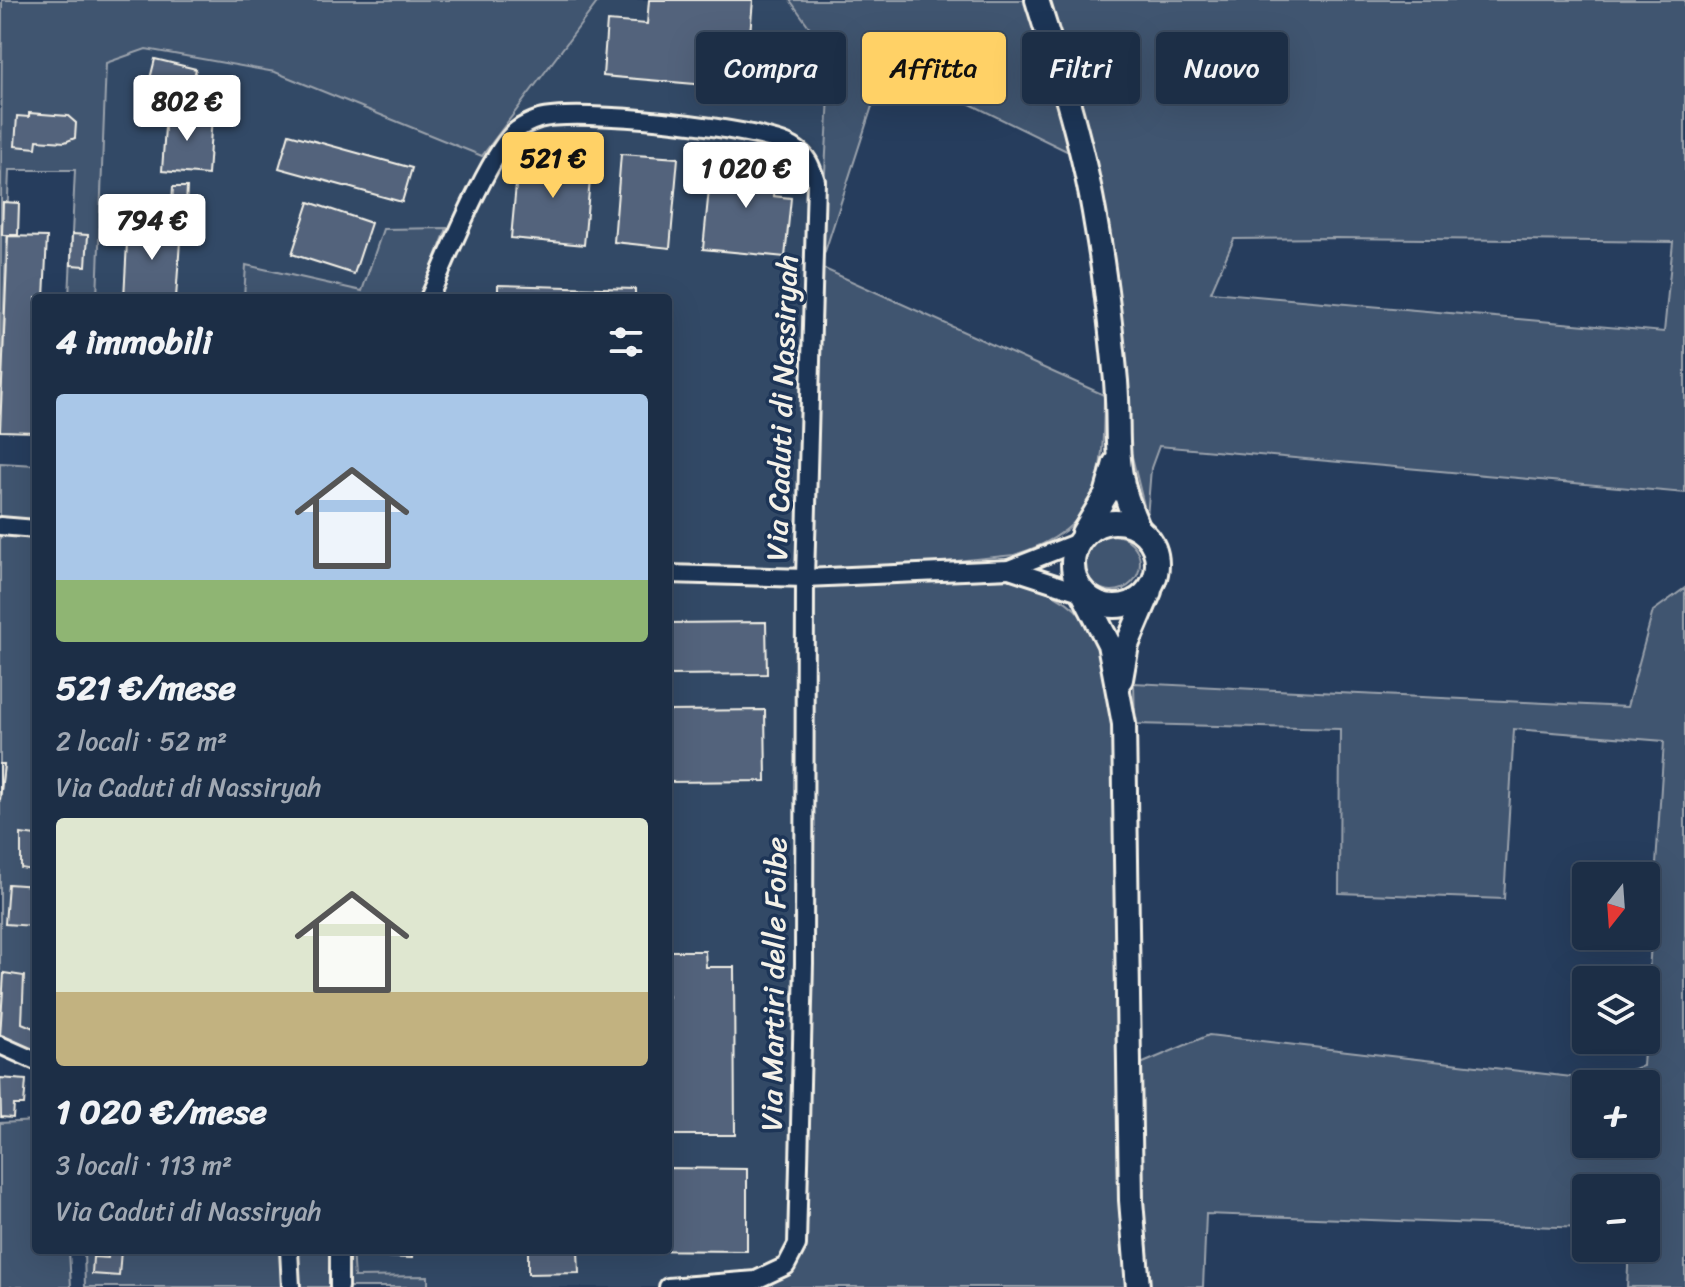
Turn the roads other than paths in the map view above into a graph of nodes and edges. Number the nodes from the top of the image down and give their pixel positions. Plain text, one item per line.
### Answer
1 (1037, 0) edge
2 (431, 294) edge
3 (1116, 458) junction
4 (0, 526) edge
5 (32, 529) edge
6 (1139, 529) junction
7 (1078, 542) junction
8 (1009, 569) junction
9 (672, 574) edge
10 (805, 578) junction
11 (1153, 584) junction
12 (1083, 593) junction
13 (1120, 688) junction
14 (0, 1045) edge
15 (32, 1059) edge
16 (289, 1254) edge
17 (339, 1254) edge
18 (291, 1287) edge
19 (339, 1287) edge
20 (668, 1287) edge
21 (1138, 1287) edge

1 - 3 main road
2 - 10 street, Via Caduti di Nassiryah
3 - 6 main road
3 - 7 main road
4 - 5 street
6 - 7 main road
6 - 11 main road
7 - 8 street
7 - 12 main road
8 - 10 street
8 - 12 street
9 - 10 street
10 - 20 street, Via Martiri delle Foibe
11 - 12 main road
11 - 13 main road
12 - 13 main road
13 - 21 main road
14 - 15 street
16 - 18 street
17 - 19 street

